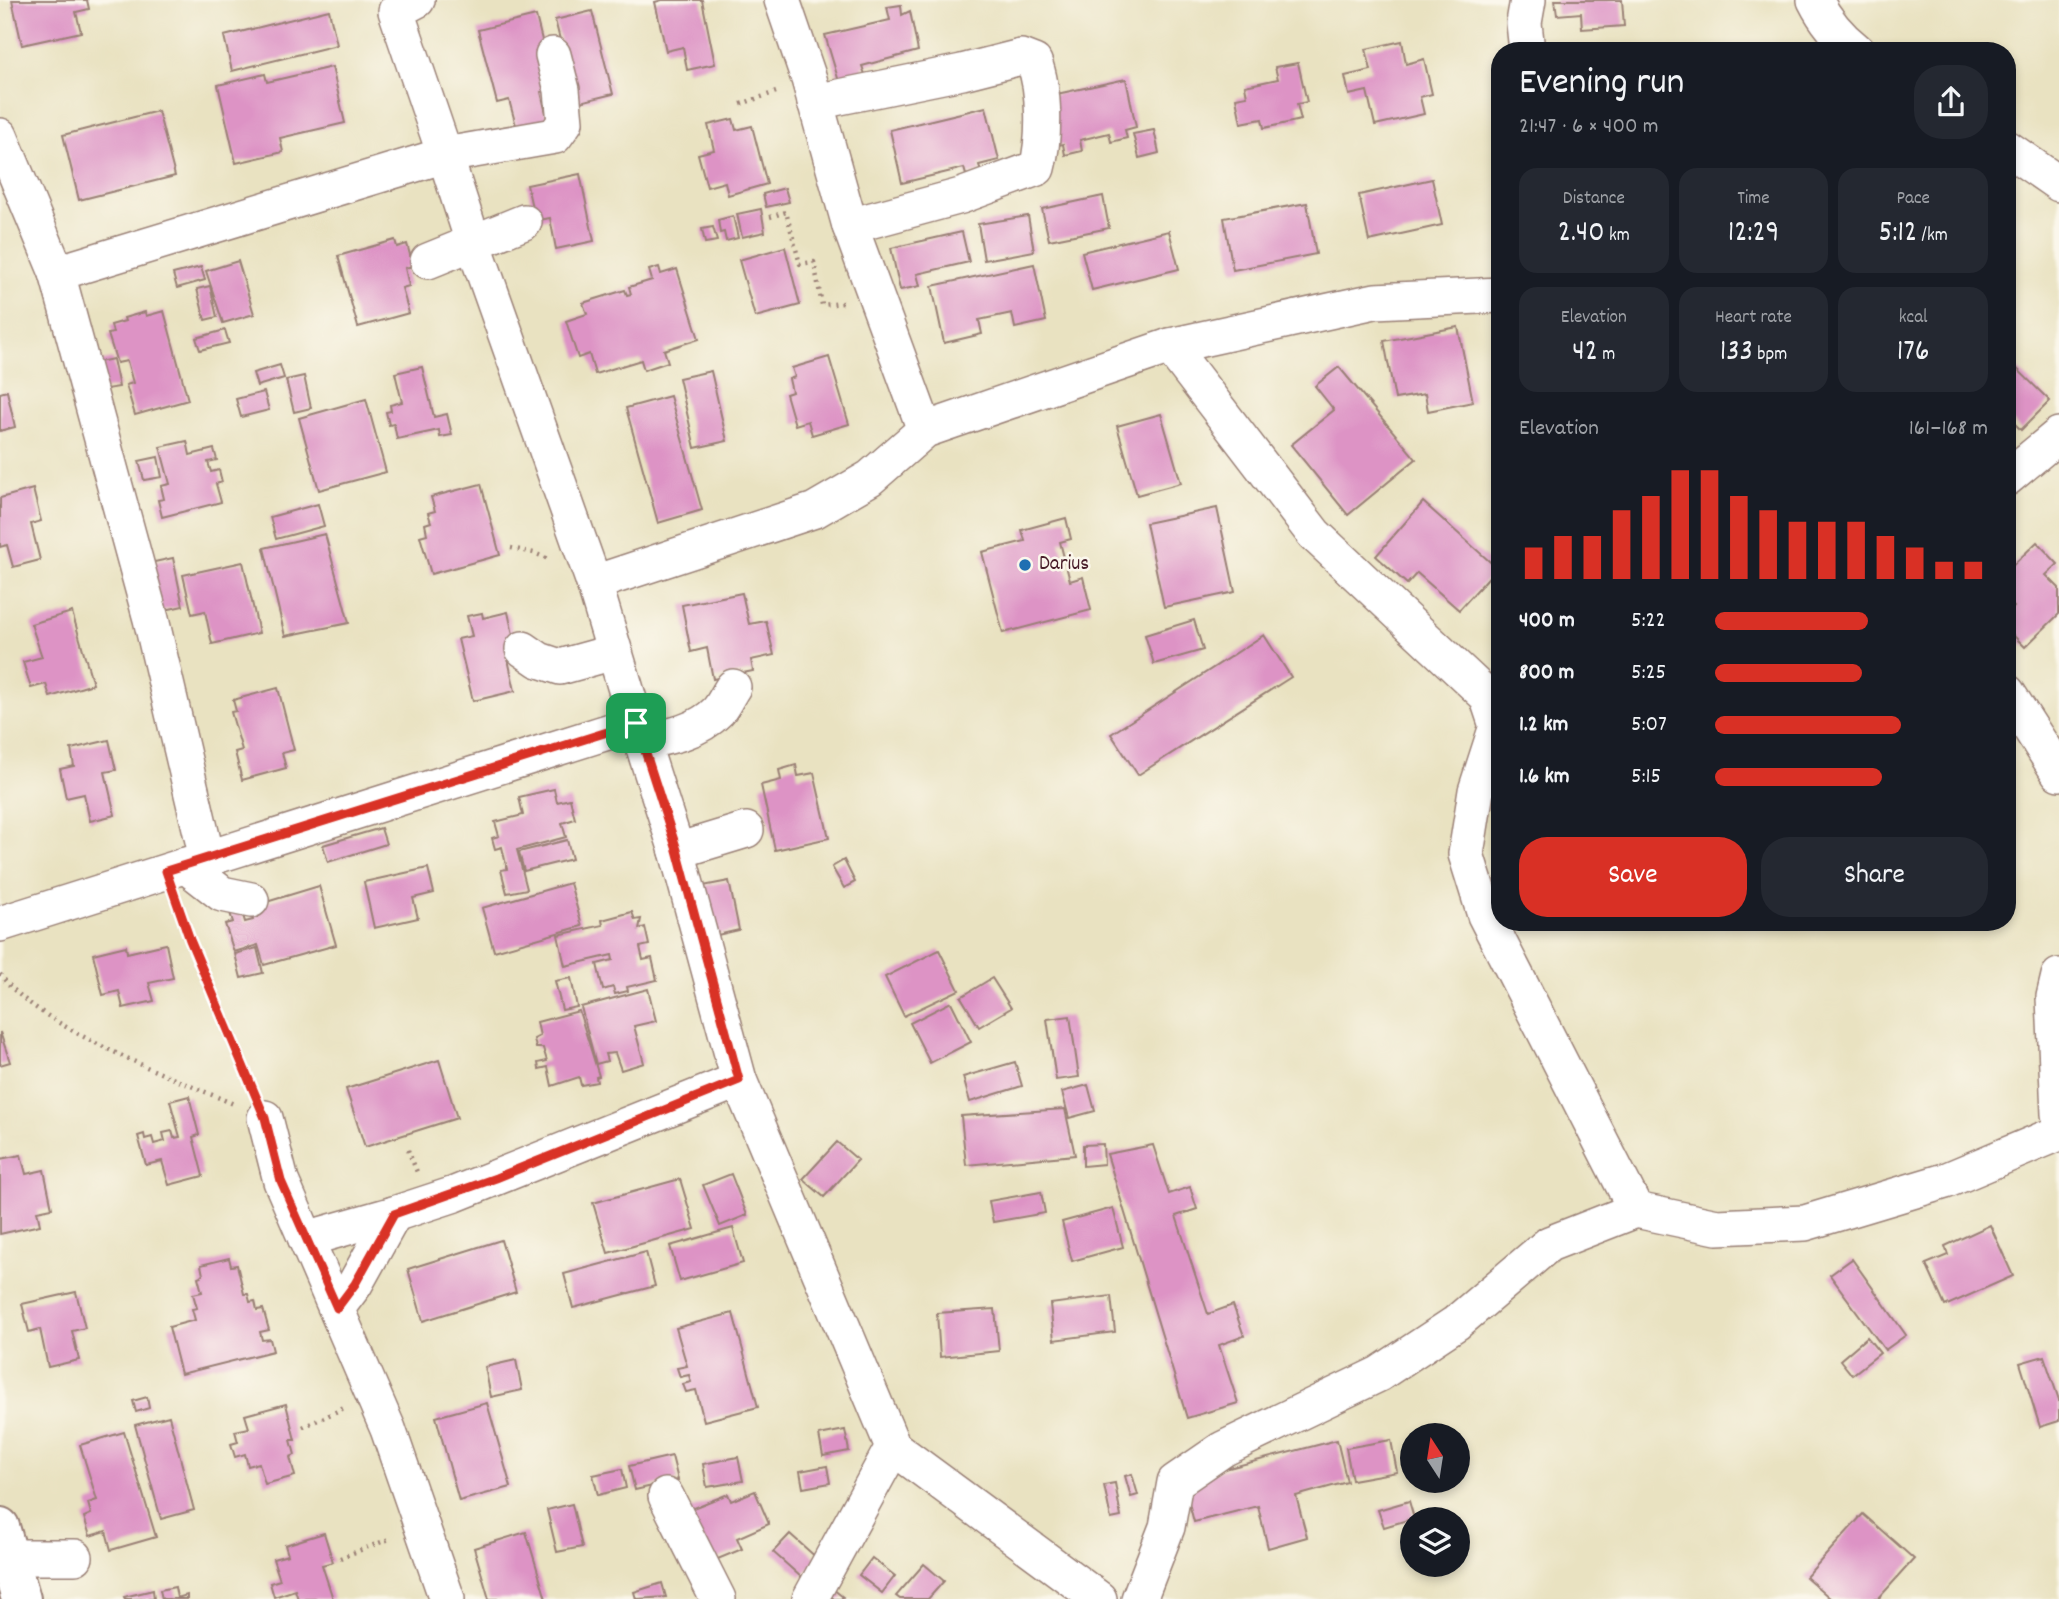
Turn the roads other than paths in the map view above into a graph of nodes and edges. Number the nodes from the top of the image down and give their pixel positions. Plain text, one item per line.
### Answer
1 (782, 0) edge
2 (1528, 0) edge
3 (1815, 0) edge
4 (402, 4) edge
5 (1526, 42) edge
6 (1845, 42) edge
7 (553, 55) dead end
8 (812, 90) junction
9 (3, 151) edge
10 (2016, 154) edge
11 (445, 155) junction
12 (2059, 184) edge
13 (524, 222) dead end
14 (850, 226) junction
15 (473, 242) junction
16 (428, 261) dead end
17 (57, 273) junction
18 (1491, 295) edge
19 (1170, 346) junction
20 (925, 430) junction
21 (2059, 435) edge
22 (2016, 471) edge
23 (594, 583) junction
24 (523, 649) dead end
25 (614, 652) junction
26 (733, 687) dead end
27 (2016, 706) edge
28 (1491, 708) edge
29 (638, 732) junction
30 (1491, 745) edge
31 (2059, 773) edge
32 (746, 830) dead end
33 (677, 850) junction
34 (186, 865) junction
35 (251, 900) dead end
36 (0, 924) edge
37 (1491, 927) edge
38 (1493, 931) edge
39 (2059, 976) edge
40 (739, 1080) junction
41 (2059, 1114) edge
42 (265, 1118) road end
43 (2059, 1133) edge
44 (1636, 1210) junction
45 (394, 1214) junction
46 (306, 1239) junction
47 (337, 1308) junction
48 (893, 1447) junction
49 (667, 1496) dead end
50 (4, 1542) edge
51 (75, 1557) dead end
52 (20, 1599) edge
53 (447, 1599) edge
54 (718, 1599) edge
55 (810, 1599) edge
56 (1099, 1599) edge
57 (1139, 1599) edge

1 - 8 street
2 - 5 street
3 - 6 street
4 - 11 street
7 - 11 street
8 - 14 street
8 - 14 street
9 - 17 street
10 - 12 street
11 - 15 street
11 - 17 street
13 - 15 street
14 - 20 street
15 - 16 street
15 - 23 street
17 - 34 street
18 - 19 street
19 - 20 street
19 - 28 street
20 - 23 street
21 - 22 street
23 - 25 street
24 - 25 street
25 - 29 street
26 - 29 street
27 - 31 street
29 - 33 street
29 - 34 street
30 - 37 street
32 - 33 street
33 - 40 street
34 - 35 street
34 - 36 street
38 - 44 street
39 - 41 street
40 - 45 street
40 - 48 street
42 - 46 street
43 - 44 street
44 - 57 street
45 - 46 street
45 - 47 street
46 - 47 street
47 - 53 street
48 - 55 street
48 - 56 street
49 - 54 street
50 - 51 street
50 - 52 street

